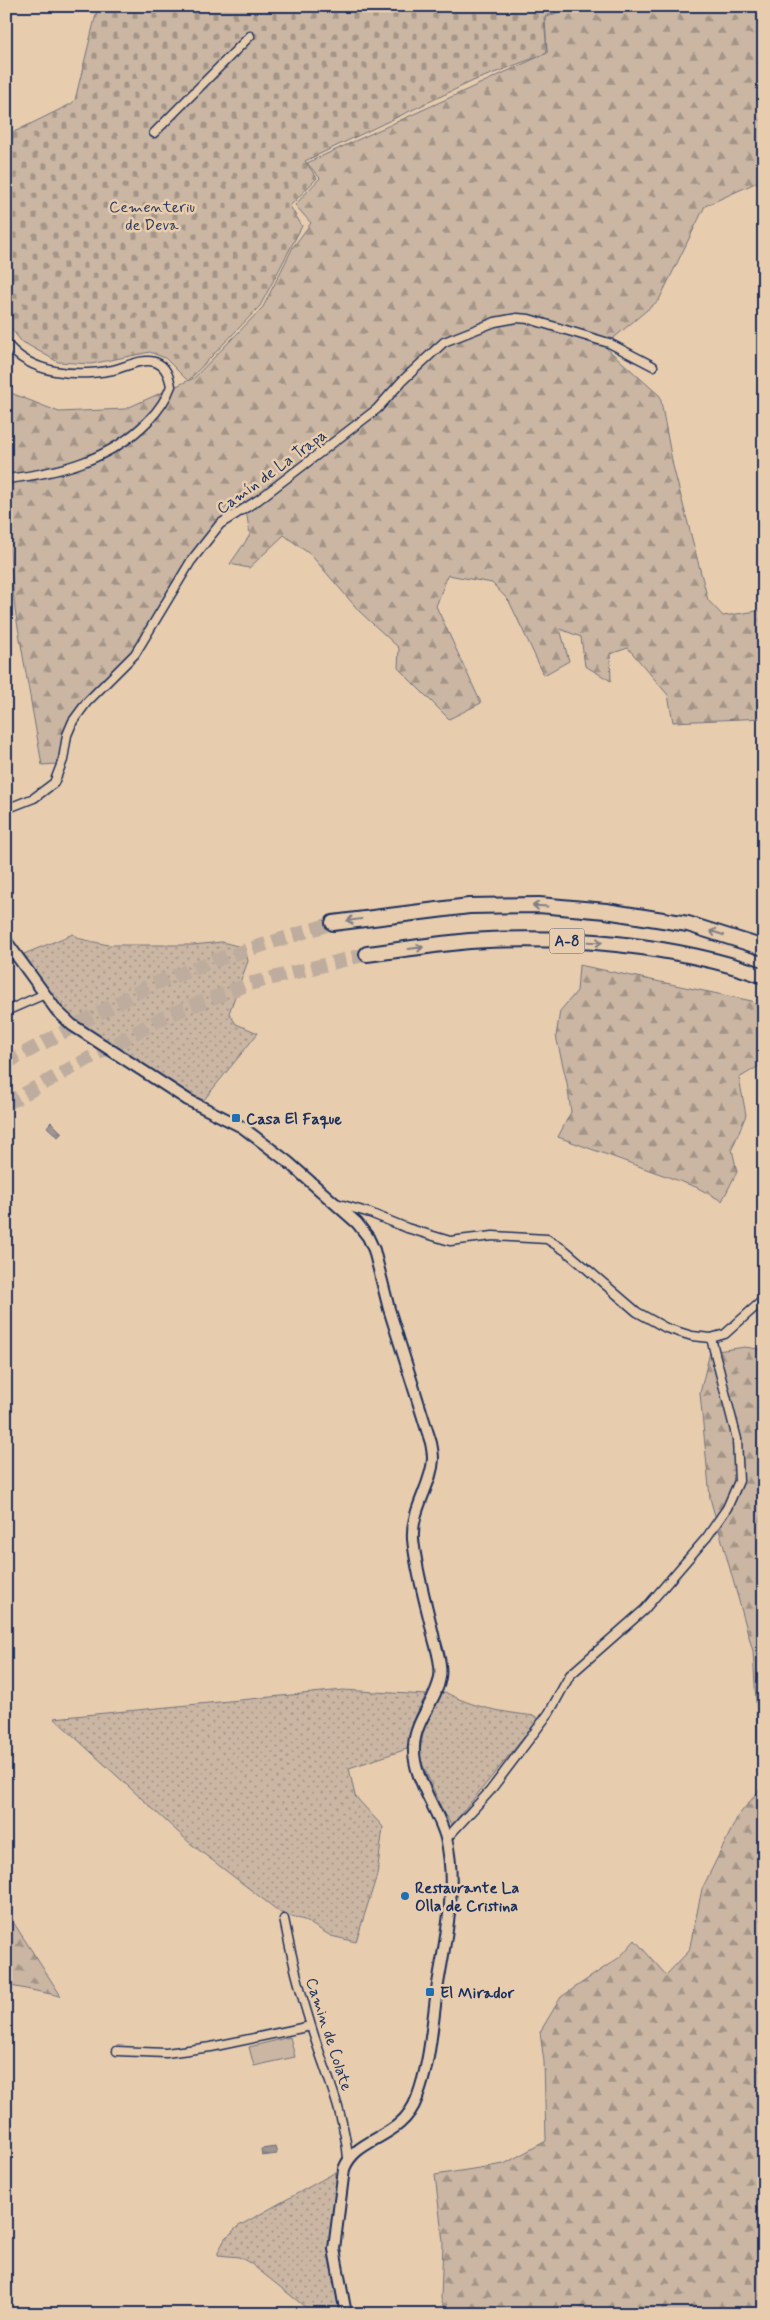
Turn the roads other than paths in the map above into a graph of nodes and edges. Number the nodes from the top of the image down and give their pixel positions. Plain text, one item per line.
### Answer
1 (250, 36) dead end
2 (154, 133) dead end
3 (6, 343) edge
4 (653, 366) dead end
5 (6, 479) edge
6 (6, 809) edge
7 (333, 923) tunnel mouth
8 (6, 941) edge
9 (764, 948) edge
10 (367, 954) tunnel mouth
11 (764, 976) edge
12 (45, 994) junction
13 (6, 1011) edge
14 (335, 1203) junction
15 (764, 1299) edge
16 (711, 1338) junction
17 (446, 1839) junction
18 (284, 1919) dead end
19 (311, 2026) junction
20 (117, 2051) dead end
21 (348, 2158) junction
22 (346, 2314) edge

1 - 2 street
3 - 5 street
4 - 6 street, Camín de La Trapa
9 -> 7 highway, A-8
8 - 12 street
10 -> 11 highway, A-8
12 - 13 street
12 - 14 street
14 - 16 street
14 - 17 street
15 - 16 street
16 - 17 street
17 - 21 street
18 - 19 street, Camin de Colate
19 - 20 street
19 - 21 street, Camin de Colate
21 - 22 street

